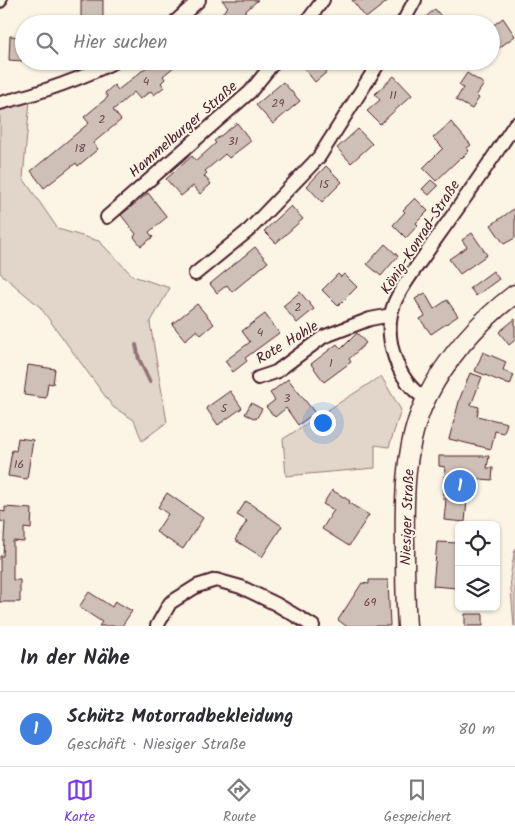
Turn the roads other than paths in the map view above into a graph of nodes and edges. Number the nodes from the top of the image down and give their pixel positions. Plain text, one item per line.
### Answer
1 (199, 0) edge
2 (323, 0) edge
3 (415, 0) edge
4 (183, 15) edge
5 (311, 15) edge
6 (407, 15) edge
7 (99, 70) edge
8 (268, 70) edge
9 (374, 70) edge
10 (0, 103) edge
11 (515, 124) edge
12 (108, 217) dead end
13 (194, 274) dead end
14 (515, 294) edge
15 (391, 315) junction
16 (258, 378) dead end
17 (426, 399) junction
18 (157, 626) edge
19 (313, 626) edge
20 (406, 626) edge

1 - 4 street
2 - 5 street
3 - 6 street
7 - 10 street
8 - 12 street, Hammelburger Straße
9 - 13 street
11 - 15 street, König-Konrad-Straße
14 - 17 main road, Niesiger Straße
15 - 16 street, Rote Hohle
15 - 17 street, König-Konrad-Straße
17 - 20 main road, Niesiger Straße
18 - 19 street

